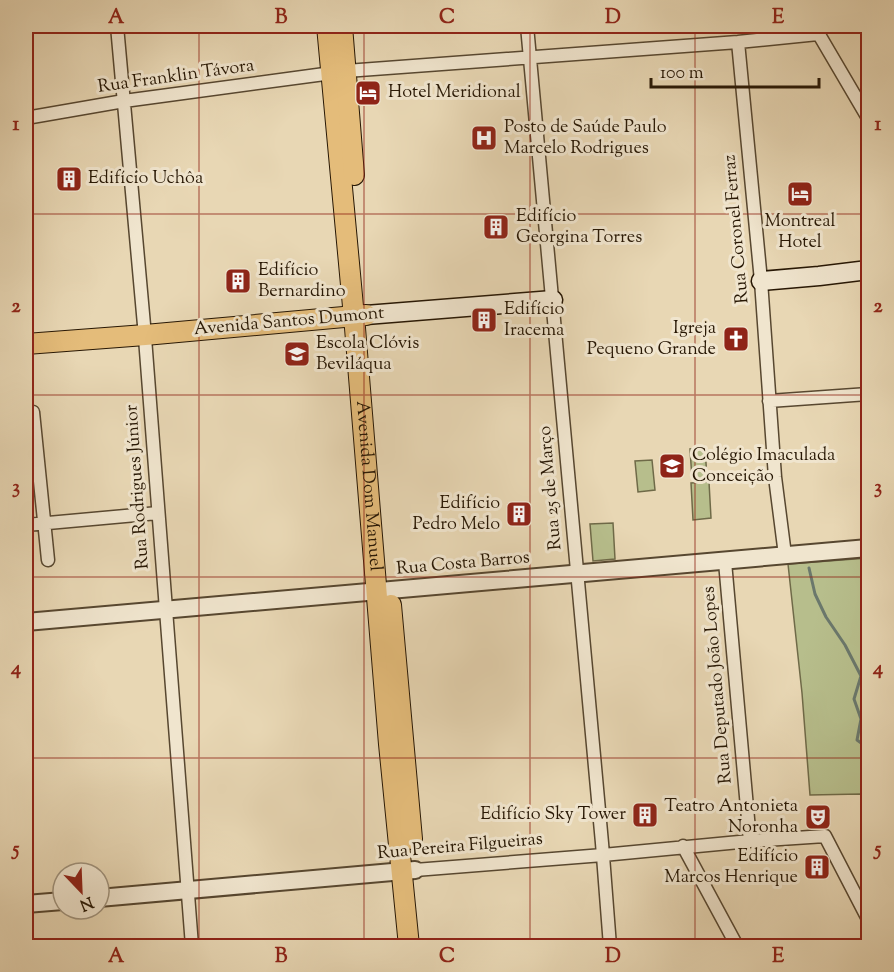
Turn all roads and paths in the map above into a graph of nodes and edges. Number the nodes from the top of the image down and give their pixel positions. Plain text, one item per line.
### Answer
1 (117, 26) edge
2 (327, 26) edge
3 (342, 26) edge
4 (527, 26) edge
5 (816, 30) edge
6 (738, 42) junction
7 (531, 58) junction
8 (339, 72) junction
9 (124, 101) junction
10 (866, 110) edge
11 (26, 118) edge
12 (868, 270) edge
13 (761, 281) junction
14 (553, 300) junction
15 (360, 315) junction
16 (145, 335) junction
17 (26, 344) edge
18 (868, 394) edge
19 (769, 401) junction
20 (33, 412) dead end
21 (158, 513) junction
22 (44, 523) junction
23 (26, 525) edge
24 (868, 548) edge
25 (785, 555) junction
26 (48, 560) dead end
27 (725, 562) junction
28 (577, 574) junction
29 (383, 591) junction
30 (165, 611) junction
31 (26, 622) edge
32 (750, 840) junction
33 (684, 846) junction
34 (603, 855) junction
35 (409, 871) junction
36 (188, 890) junction
37 (111, 897) edge
38 (51, 902) edge
39 (26, 904) edge
40 (868, 919) edge
41 (192, 946) edge
42 (409, 946) edge
43 (422, 946) edge
44 (610, 946) edge
45 (737, 946) edge

1 - 9 street, Rua Rodrigues Júnior
2 - 8 main road, Avenida Dom Manuel
3 - 8 main road, Avenida Dom Manuel
4 - 7 street, Rua 25 de Março
5 - 6 street, Rua Franklin Távora
5 - 10 street
6 - 7 street, Rua Franklin Távora
6 - 13 street, Rua Coronel Ferraz
7 - 8 street, Rua Franklin Távora
7 - 14 street, Rua 25 de Março
8 - 9 street, Rua Franklin Távora
8 - 15 main road, Avenida Dom Manuel
9 - 11 street, Rua Franklin Távora
9 - 16 street, Rua Rodrigues Júnior
12 - 13 main road
13 - 19 street, Rua Coronel Ferraz
14 - 15 main road, Avenida Santos Dumont
14 - 28 street, Rua 25 de Março
15 - 16 main road, Avenida Santos Dumont
15 - 29 main road, Avenida Dom Manuel
16 - 17 main road, Avenida Santos Dumont
16 - 21 street, Rua Rodrigues Júnior
18 - 19 street
19 - 25 street, Rua Coronel Ferraz
20 - 22 street
21 - 22 street
21 - 30 street, Rua Rodrigues Júnior
22 - 23 street
22 - 26 street
24 - 25 street, Rua Costa Barros
25 - 27 street, Rua Costa Barros
27 - 28 street, Rua Costa Barros
27 - 32 street, Rua Deputado João Lopes
28 - 29 street, Rua Costa Barros
28 - 34 street, Rua 25 de Março
29 - 30 street, Rua Costa Barros
29 - 35 main road, Avenida Dom Manuel
30 - 31 street, Rua Costa Barros
30 - 36 street, Rua Rodrigues Júnior
32 - 33 street, Rua Pereira Filgueiras
32 - 40 street, Rua Pereira Filgueiras
33 - 34 street, Rua Pereira Filgueiras
33 - 45 street
34 - 35 street, Rua Pereira Filgueiras
34 - 44 street, Rua 25 de Março
35 - 36 street, Rua Pereira Filgueiras
35 - 42 main road, Avenida Dom Manuel
35 - 43 main road, Avenida Dom Manuel
36 - 37 street, Rua Pereira Filgueiras
36 - 41 street, Rua Rodrigues Júnior
38 - 39 street

